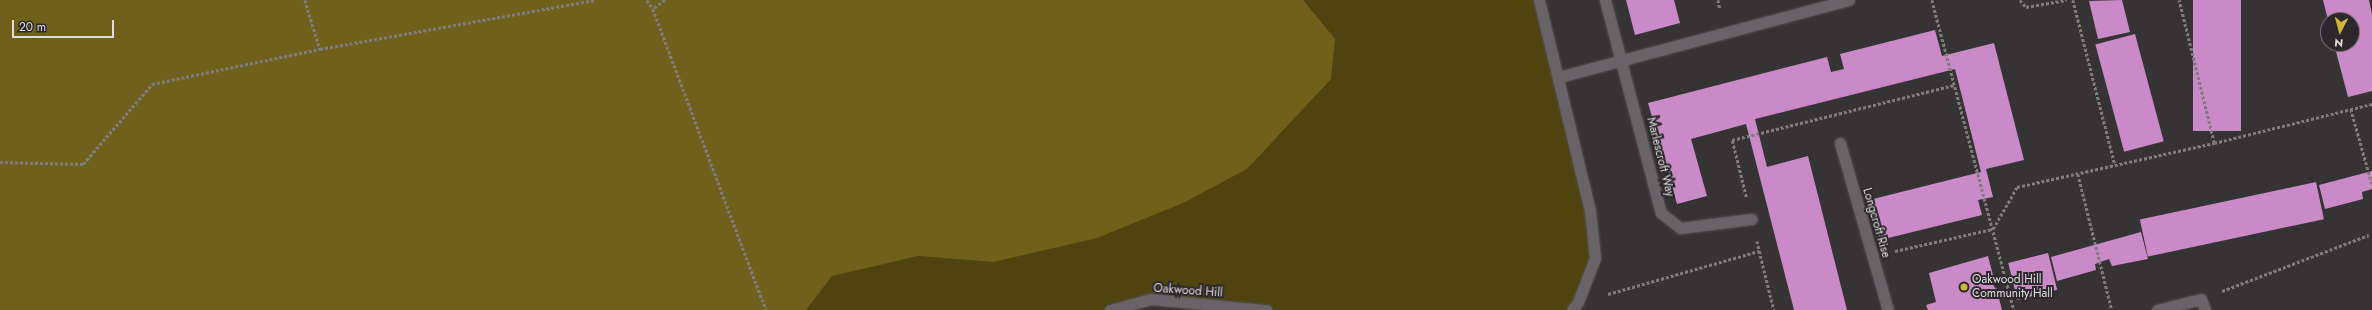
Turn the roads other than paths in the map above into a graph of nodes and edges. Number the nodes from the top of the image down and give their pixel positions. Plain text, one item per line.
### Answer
1 (1539, 0) edge
2 (1605, 0) edge
3 (1849, 0) edge
4 (1623, 60) junction
5 (1559, 77) junction
6 (1840, 143) dead end
7 (1752, 219) road end
8 (1575, 306) edge
9 (1110, 310) edge
10 (1266, 310) edge
11 (1888, 310) edge
12 (2157, 310) edge
13 (2205, 310) edge

1 - 5 street
2 - 4 street, Marlescroft Way
3 - 4 street
4 - 5 street
4 - 7 street, Marlescroft Way
5 - 8 street
6 - 11 street, Longcroft Rise
9 - 10 street, Oakwood Hill
12 - 13 street

